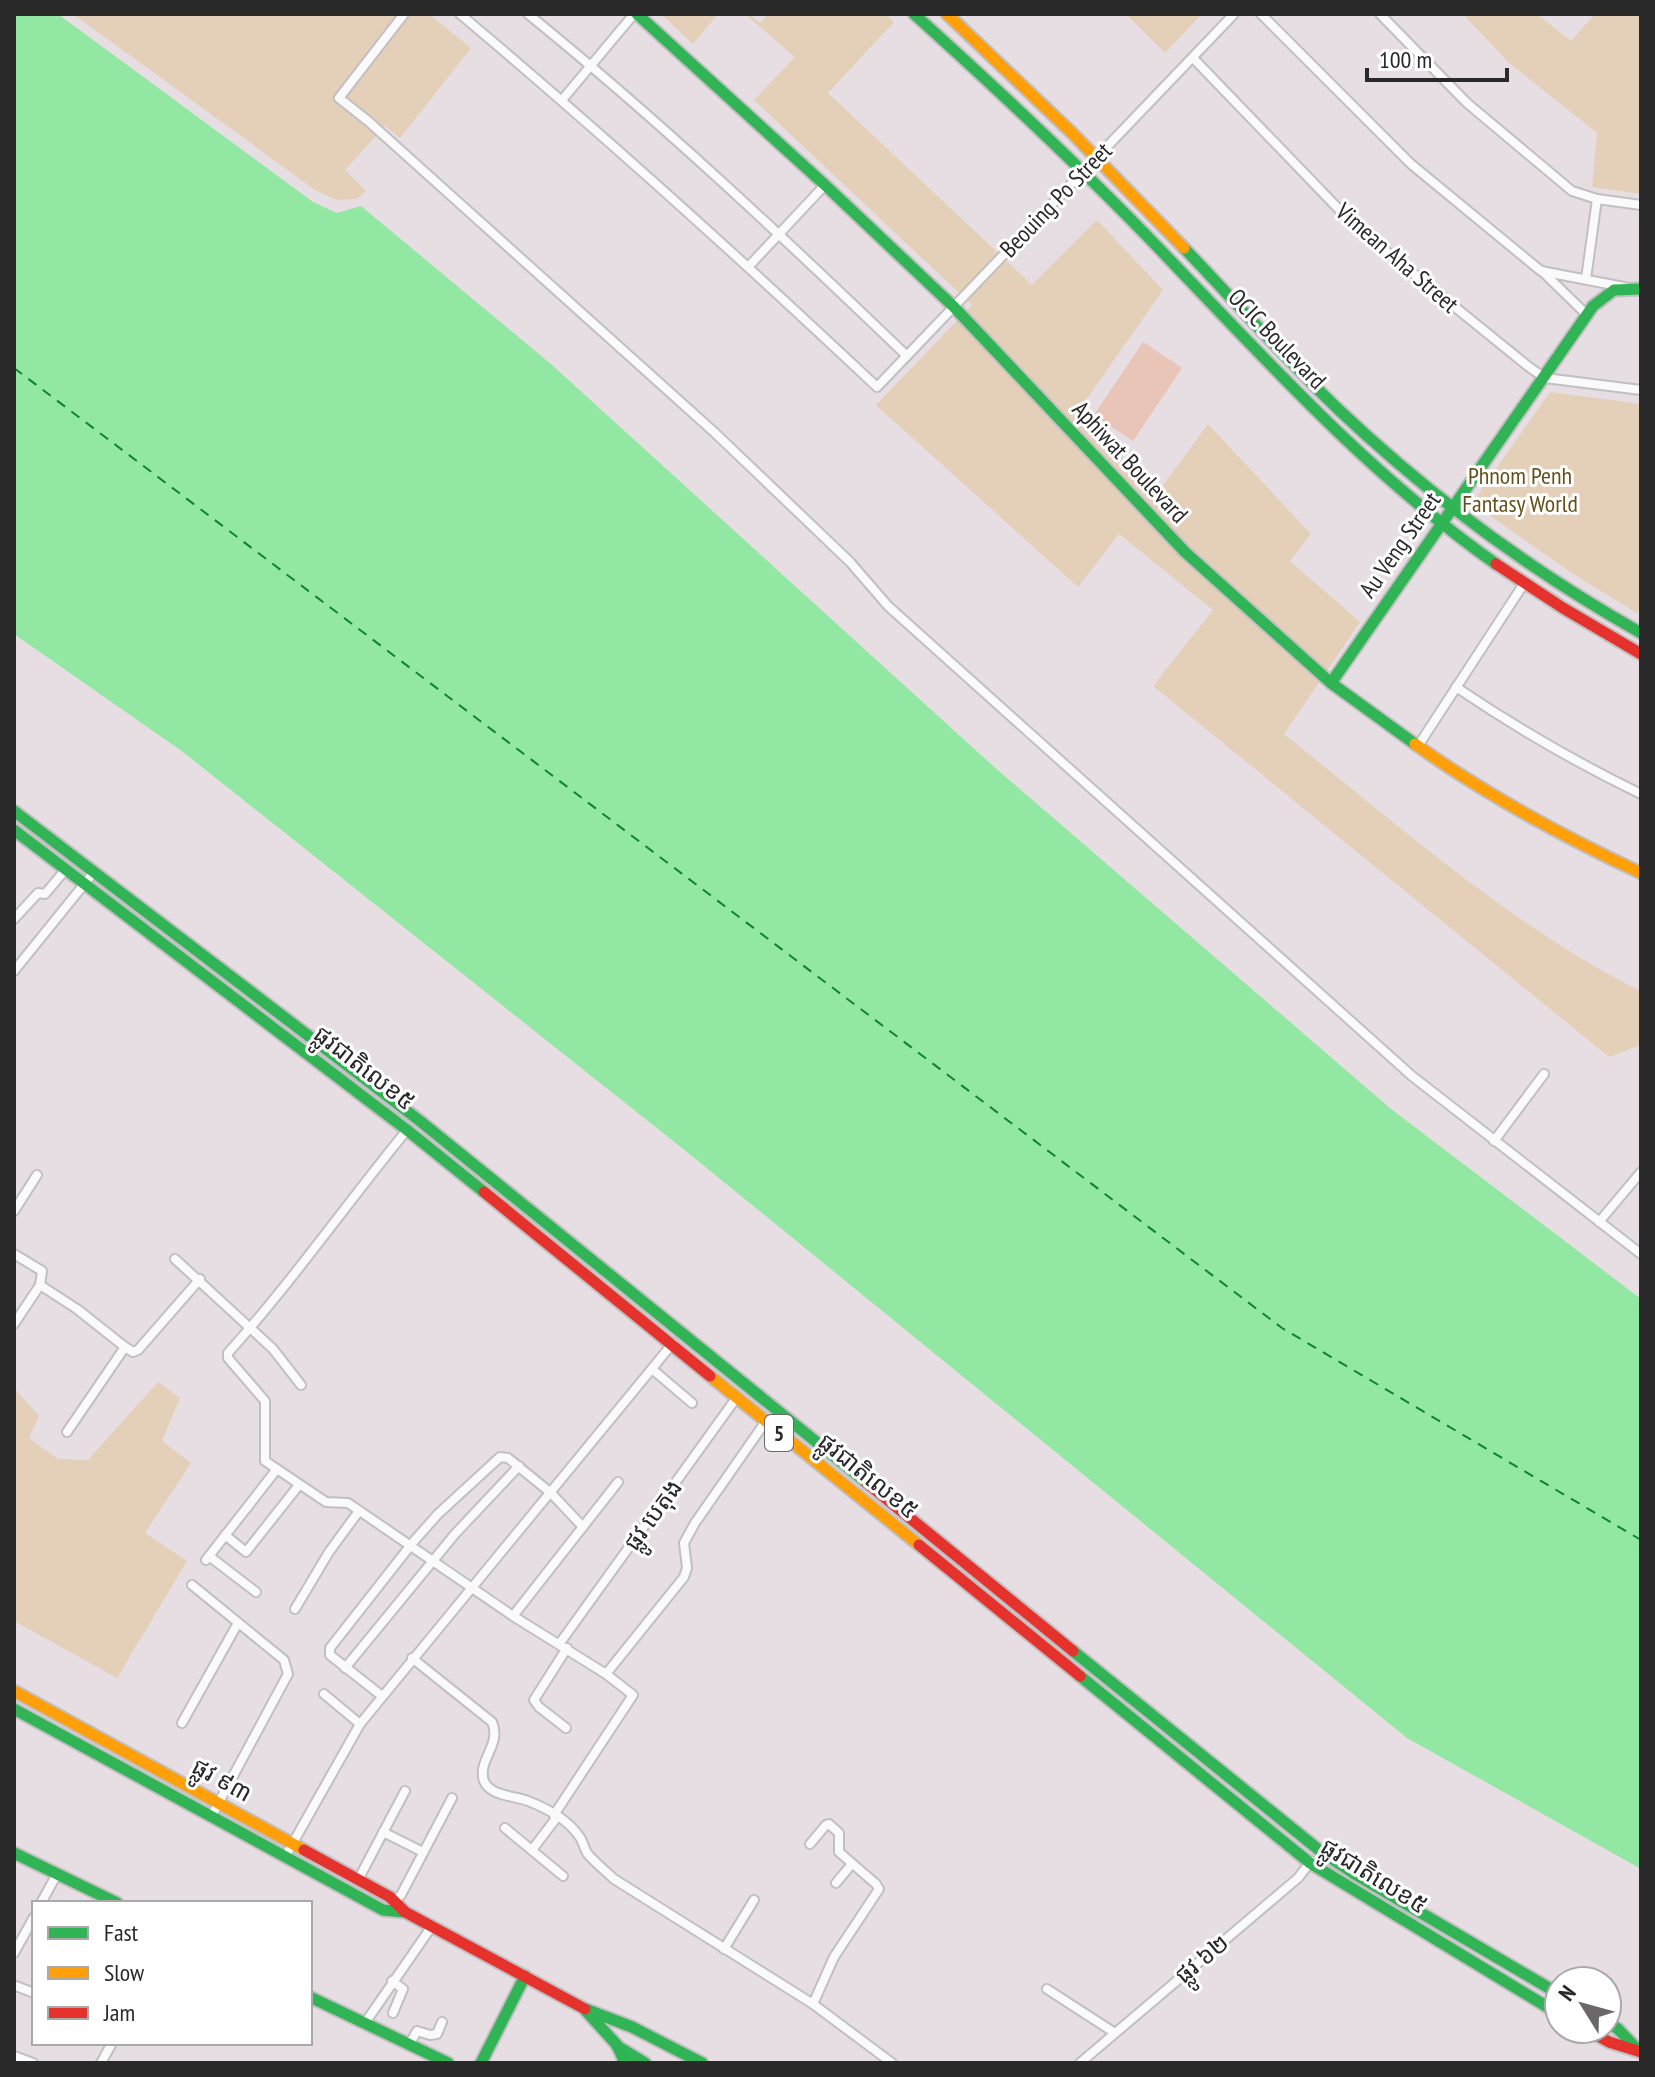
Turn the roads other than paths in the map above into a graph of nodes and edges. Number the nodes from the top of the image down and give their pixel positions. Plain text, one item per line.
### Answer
1 (404, 14) edge
2 (460, 14) edge
3 (528, 14) edge
4 (636, 14) edge
5 (914, 14) edge
6 (947, 14) edge
7 (1234, 14) edge
8 (1261, 14) edge
9 (1380, 14) edge
10 (1193, 58) junction
11 (591, 65) junction
12 (562, 100) junction
13 (1097, 157) junction
14 (1084, 172) junction
15 (825, 185) junction
16 (1597, 199) junction
17 (1641, 205) edge
18 (779, 234) junction
19 (749, 266) junction
20 (1541, 271) junction
21 (1586, 279) junction
22 (1625, 287) junction
23 (1641, 289) edge
24 (954, 307) junction
25 (1587, 315) junction
26 (907, 356) junction
27 (1545, 378) junction
28 (1641, 390) edge
29 (1452, 508) junction
30 (1441, 523) junction
31 (1525, 582) junction
32 (1641, 633) edge
33 (1641, 654) edge
34 (1331, 683) junction
35 (1456, 687) junction
36 (1418, 746) junction
37 (1641, 794) edge
38 (14, 811) edge
39 (14, 830) edge
40 (66, 869) junction
41 (94, 872) junction
42 (1641, 873) edge
43 (85, 884) junction
44 (14, 919) edge
45 (14, 971) edge
46 (1544, 1074) dead end
47 (407, 1130) junction
48 (1494, 1141) junction
49 (1641, 1172) edge
50 (37, 1175) dead end
51 (14, 1211) edge
52 (1599, 1222) junction
53 (14, 1254) edge
54 (1641, 1254) edge
55 (175, 1259) dead end
56 (200, 1279) junction
57 (40, 1285) junction
58 (14, 1324) edge
59 (251, 1328) junction
60 (681, 1333) junction
61 (671, 1345) junction
62 (125, 1347) junction
63 (652, 1369) junction
64 (301, 1385) dead end
65 (746, 1387) junction
66 (736, 1398) junction
67 (692, 1403) dead end
68 (775, 1411) junction
69 (765, 1422) junction
70 (67, 1432) dead end
71 (519, 1466) junction
72 (277, 1469) junction
73 (618, 1482) dead end
74 (299, 1485) junction
75 (551, 1493) junction
76 (359, 1511) junction
77 (583, 1527) junction
78 (225, 1535) junction
79 (409, 1546) junction
80 (432, 1561) junction
81 (192, 1585) dead end
82 (471, 1587) junction
83 (256, 1592) dead end
84 (295, 1609) dead end
85 (513, 1616) junction
86 (238, 1623) junction
87 (564, 1645) junction
88 (412, 1658) junction
89 (345, 1668) junction
90 (606, 1674) junction
91 (14, 1691) edge
92 (324, 1694) dead end
93 (382, 1696) junction
94 (14, 1709) edge
95 (182, 1723) dead end
96 (360, 1724) junction
97 (566, 1728) dead end
98 (405, 1791) dead end
99 (452, 1798) dead end
100 (218, 1803) junction
101 (556, 1816) junction
102 (211, 1817) junction
103 (505, 1828) dead end
104 (383, 1832) junction
105 (292, 1844) junction
106 (810, 1844) dead end
107 (532, 1850) junction
108 (1319, 1850) junction
109 (423, 1852) junction
110 (14, 1853) edge
111 (285, 1857) junction
112 (1310, 1863) junction
113 (851, 1865) junction
114 (57, 1874) junction
115 (563, 1876) dead end
116 (358, 1880) junction
117 (836, 1883) dead end
118 (754, 1900) dead end
119 (42, 1901) edge
120 (113, 1901) edge
121 (394, 1901) junction
122 (405, 1912) junction
123 (32, 1921) edge
124 (432, 1926) junction
125 (724, 1949) junction
126 (14, 1953) edge
127 (525, 1976) junction
128 (392, 1981) junction
129 (1543, 1985) edge
130 (16, 1986) dead end
131 (1047, 1989) dead end
132 (32, 1992) edge
133 (312, 1998) edge
134 (813, 2004) junction
135 (1543, 2004) edge
136 (583, 2008) junction
137 (393, 2013) dead end
138 (442, 2022) dead end
139 (365, 2023) junction
140 (632, 2027) junction
141 (1115, 2033) junction
142 (1623, 2034) edge
143 (111, 2045) edge
144 (409, 2045) junction
145 (617, 2045) junction
146 (1618, 2045) edge
147 (1640, 2052) edge
148 (14, 2056) edge
149 (28, 2062) edge
150 (101, 2063) edge
151 (448, 2063) edge
152 (481, 2063) edge
153 (625, 2063) edge
154 (645, 2063) edge
155 (702, 2063) edge
156 (892, 2063) edge
157 (1080, 2063) edge

1 - 48 street
2 - 12 street
3 - 11 street
4 - 11 street
4 - 15 main road, Aphiwat Boulevard
5 - 14 main road, OCIC Boulevard
6 - 13 main road, OCIC Boulevard
7 - 10 street, Beouing Po Street
8 - 20 street
9 - 16 street
10 - 13 street, Beouing Po Street
10 - 27 street, Vimean Aha Street
11 - 12 street
11 - 18 street
12 - 19 street
13 - 14 street, Beouing Po Street
13 - 29 main road, OCIC Boulevard
14 - 24 street, Beouing Po Street
14 - 30 main road, OCIC Boulevard
15 - 18 street
15 - 24 main road, Aphiwat Boulevard
16 - 17 street
16 - 21 street
18 - 19 street
18 - 26 street
19 - 26 street, Beouing Po Street
20 - 21 street
20 - 25 street
21 - 22 street
22 - 23 main road
22 - 25 main road, Au Veng Street
24 - 26 street, Beouing Po Street
24 - 34 main road, Aphiwat Boulevard
25 - 27 main road, Au Veng Street
27 - 28 street
27 - 29 main road, Au Veng Street
29 - 30 main road, Au Veng Street
29 - 32 main road, OCIC Boulevard
30 - 31 main road, OCIC Boulevard
30 - 34 main road, Au Veng Street
31 - 33 main road, OCIC Boulevard
31 - 35 street
34 - 36 main road, Aphiwat Boulevard
35 - 36 street
35 - 37 street
36 - 42 main road, Aphiwat Boulevard
38 - 41 main road, ផ្លូវជាតិលេខ៥ / 5
39 - 40 main road, ផ្លូវជាតិលេខ៥ / 5
40 - 43 main road, ផ្លូវជាតិលេខ៥ / 5
40 - 44 street
41 - 43 street
41 - 60 main road, ផ្លូវជាតិលេខ៥ / 5
43 - 45 street
43 - 47 main road, ផ្លូវជាតិលេខ៥ / 5
46 - 48 street
47 - 59 street
47 - 61 main road, ផ្លូវជាតិលេខ៥ / 5
48 - 52 street
49 - 52 street
50 - 51 street
52 - 54 street
53 - 57 street
55 - 56 street
56 - 59 street
56 - 62 street
57 - 58 street
57 - 62 street
59 - 64 street
59 - 72 street
60 - 61 street
60 - 65 main road, ផ្លូវជាតិលេខ៥ / 5
61 - 63 street
61 - 66 main road, ផ្លូវជាតិលេខ៥ / 5
62 - 70 street
63 - 67 street
63 - 75 street
65 - 66 street, ផ្លូវ បេតុង
65 - 68 main road, ផ្លូវជាតិលេខ៥ / 5
66 - 69 main road, ផ្លូវជាតិលេខ៥ / 5
66 - 87 street, ផ្លូវ បេតុង
68 - 69 street
68 - 108 main road, ផ្លូវជាតិលេខ៥ / 5
69 - 90 street
69 - 112 main road, ផ្លូវជាតិលេខ៥ / 5
71 - 75 street
71 - 79 street
71 - 80 street
72 - 74 street
72 - 78 street
73 - 77 street
74 - 76 street
74 - 78 street
75 - 77 street
75 - 82 street
76 - 79 street
76 - 84 street
77 - 85 street
78 - 83 street
79 - 80 street
79 - 89 street
80 - 82 street
80 - 89 street
81 - 86 street
82 - 85 street
82 - 88 street
85 - 87 street
86 - 95 street
86 - 100 street
87 - 90 street
87 - 97 street, ផ្លូវ បេតុង
88 - 93 street
88 - 101 street
89 - 93 street
90 - 101 street
91 - 100 main road, ផ្លូវ ៩៣
92 - 96 street
93 - 96 street
94 - 102 main road, ផ្លូវ ៩៣
96 - 105 street
98 - 104 street
99 - 109 street
100 - 102 street
100 - 105 main road, ផ្លូវ ៩៣
101 - 107 street
101 - 125 street
102 - 111 main road, ផ្លូវ ៩៣
103 - 107 street
104 - 109 street
104 - 116 street
105 - 111 street
105 - 116 main road, ផ្លូវ ៩៣
106 - 113 street
107 - 115 street
108 - 112 street, ផ្លូវ ៦២
108 - 129 main road, ផ្លូវជាតិលេខ៥ / 5
109 - 121 street
110 - 114 main road
111 - 122 main road, ផ្លូវ ៩៣
112 - 135 main road, ផ្លូវជាតិលេខ៥ / 5
112 - 141 street, ផ្លូវ ៦២
113 - 117 street
113 - 134 street
114 - 119 street
114 - 120 main road
116 - 121 main road, ផ្លូវ ៩៣
118 - 125 street
121 - 122 main road, ផ្លូវ ៩៣
122 - 124 main road, ផ្លូវ ៩៣
123 - 126 street
124 - 127 main road, ផ្លូវ ៩៣
124 - 128 street
125 - 134 street
127 - 136 main road, ផ្លូវ ៩៣
127 - 152 main road
128 - 137 street
128 - 139 street
130 - 132 street
131 - 141 street
133 - 139 main road
134 - 156 street
136 - 140 main road, ផ្លូវ ៩៣
136 - 145 main road
138 - 144 street
139 - 144 main road
140 - 145 main road
140 - 155 main road, ផ្លូវ ៩៣
141 - 157 street, ផ្លូវ ៦២
142 - 147 main road
143 - 150 street
144 - 151 main road
145 - 153 main road
145 - 154 main road
146 - 147 main road
148 - 149 street

